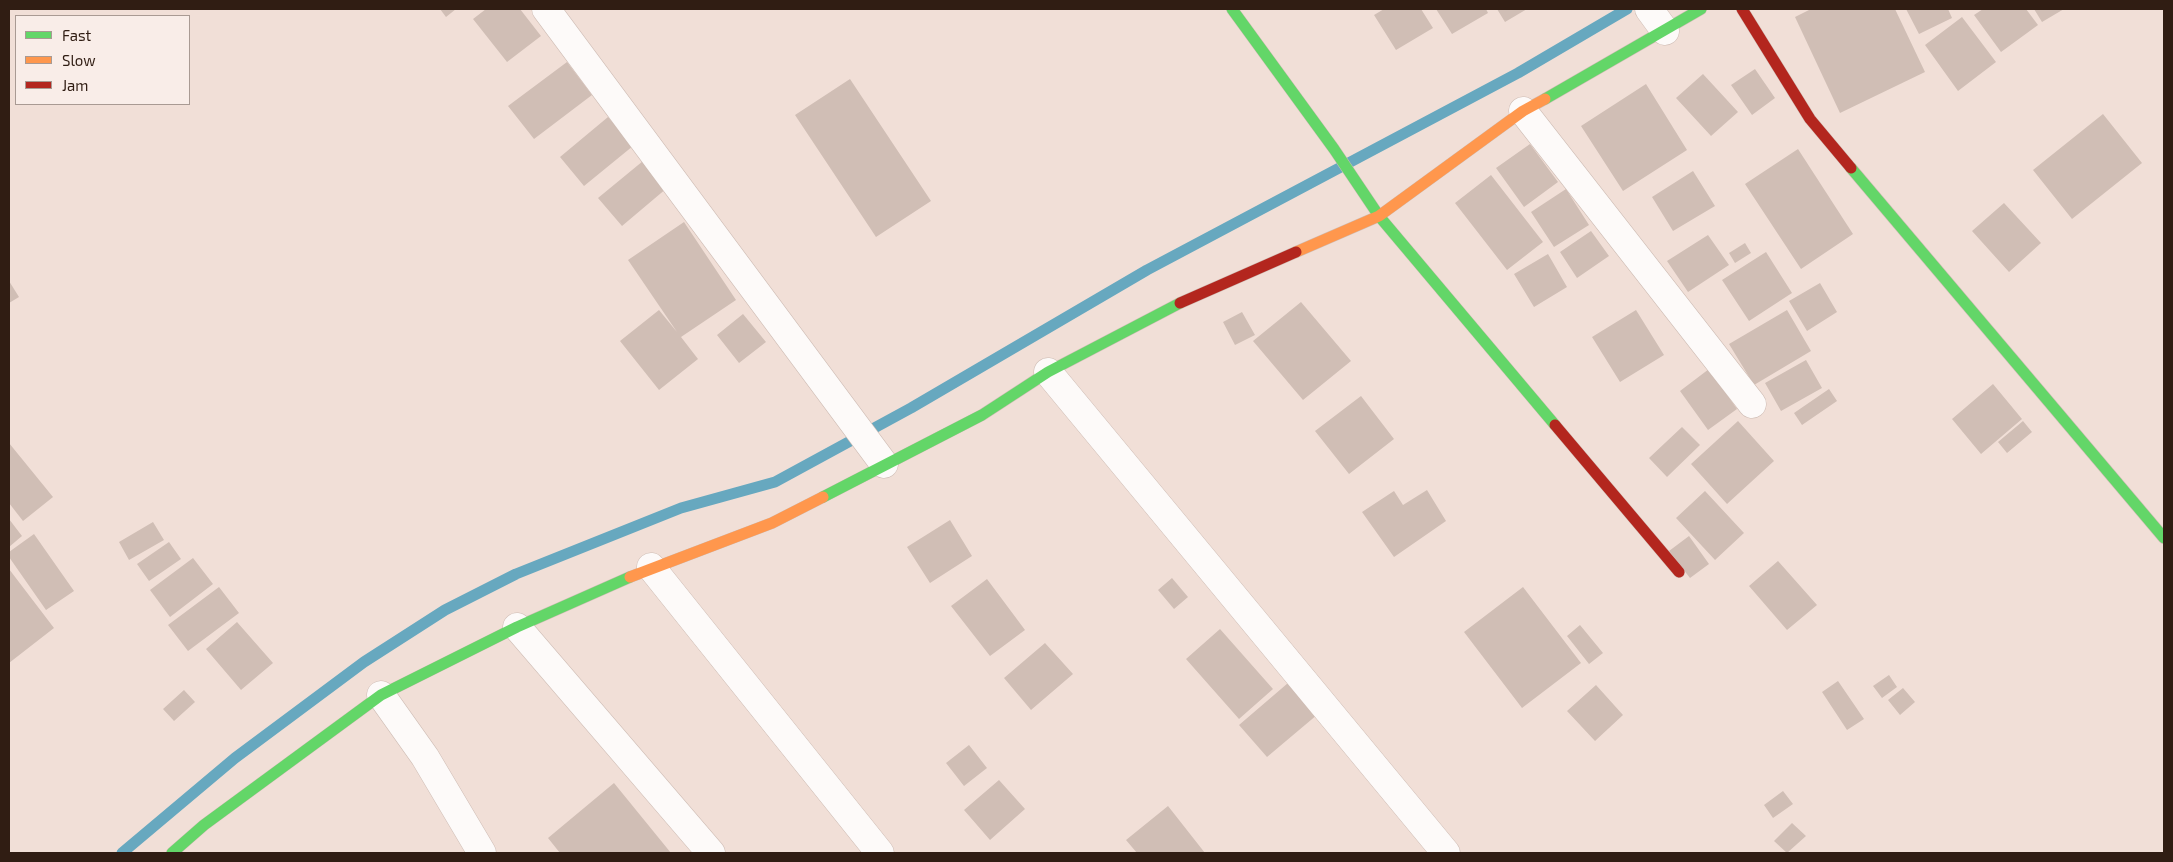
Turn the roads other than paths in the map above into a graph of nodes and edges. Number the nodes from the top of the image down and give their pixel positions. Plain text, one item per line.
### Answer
1 (546, 9) edge
2 (1232, 9) edge
3 (1701, 9) edge
4 (1742, 9) edge
5 (1656, 19) edge
6 (1523, 111) junction
7 (1379, 216) junction
8 (1048, 372) junction
9 (1752, 404) dead end
10 (880, 458) junction
11 (2164, 538) edge
12 (651, 567) junction
13 (1679, 572) dead end
14 (517, 627) junction
15 (382, 695) junction
16 (172, 853) edge
17 (482, 853) edge
18 (711, 853) edge
19 (880, 853) edge
20 (1446, 853) edge

1 - 10 street
2 - 7 street
3 - 5 street
4 - 11 street
5 - 6 street
6 - 7 street
6 - 9 street
7 - 8 street
7 - 13 street
8 - 10 street
8 - 20 street
10 - 12 street
12 - 14 street
12 - 19 street
14 - 15 street
14 - 18 street
15 - 16 street
15 - 17 street

